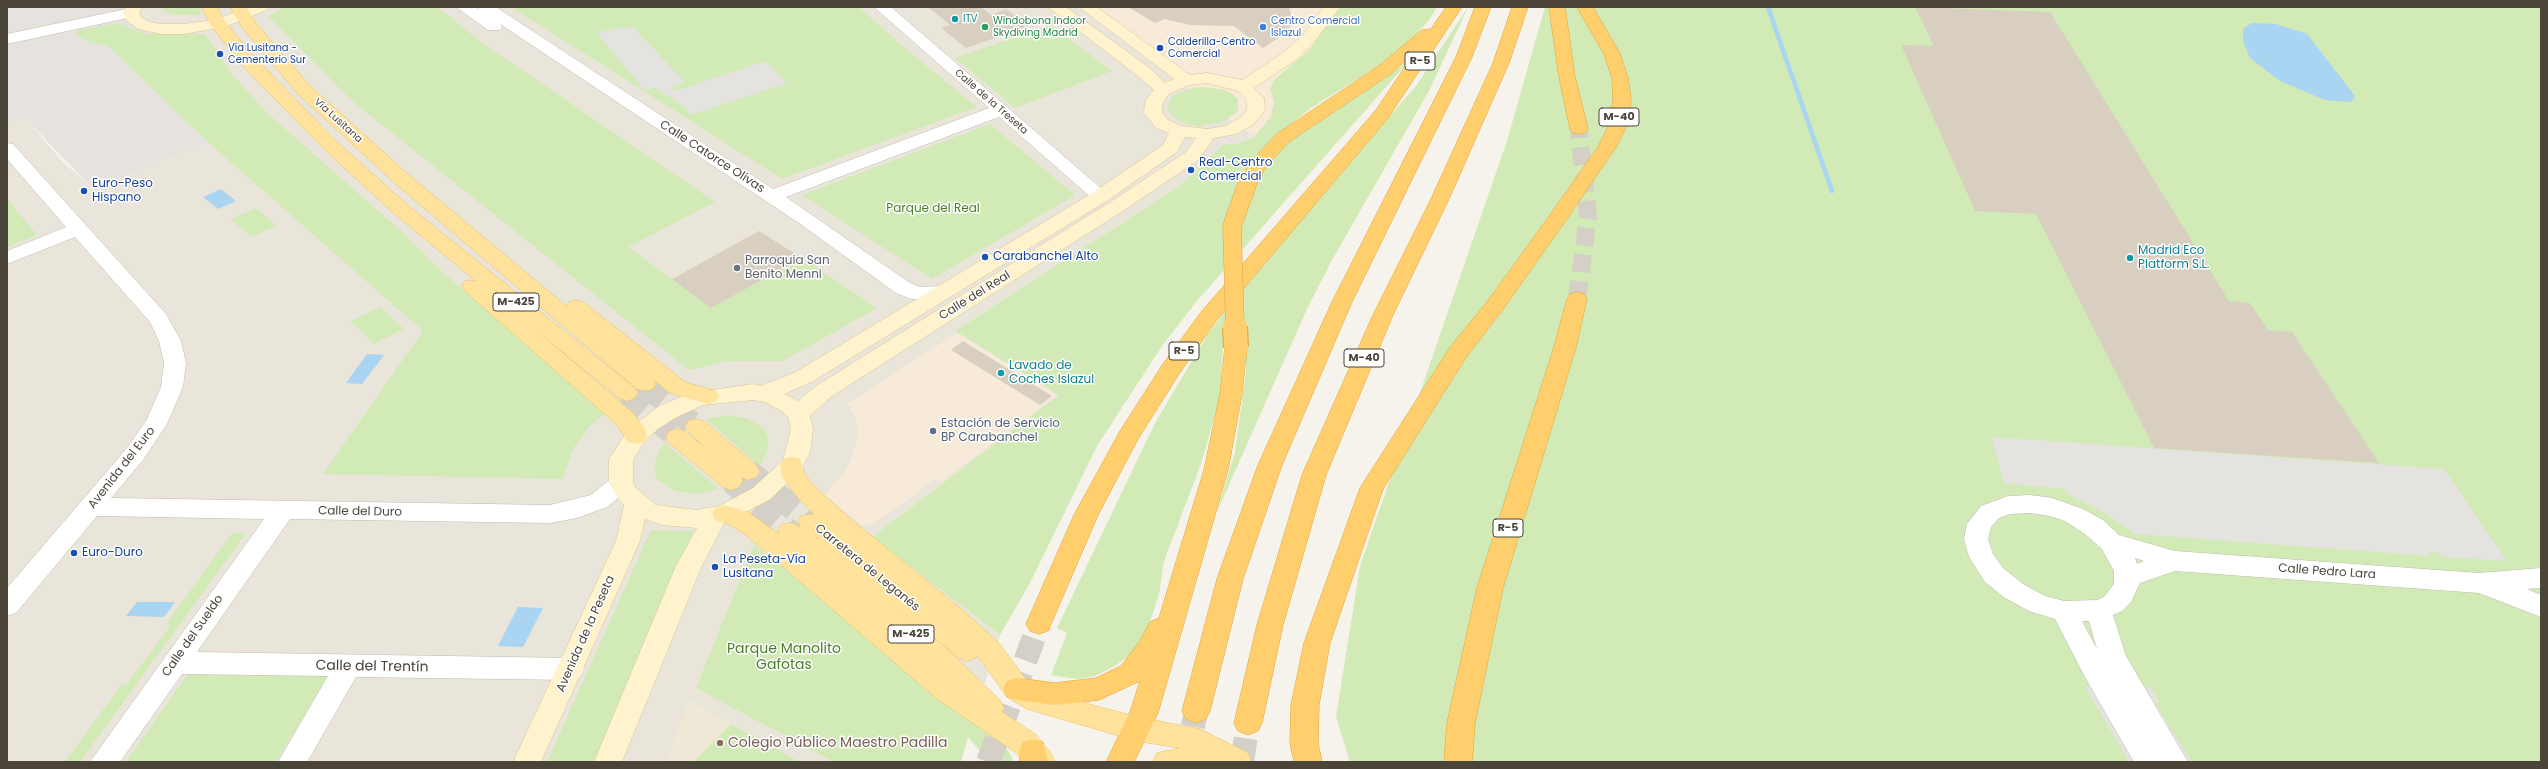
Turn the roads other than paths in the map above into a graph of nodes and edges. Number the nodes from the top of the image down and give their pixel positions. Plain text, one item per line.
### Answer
1 (209, 7) edge
2 (261, 7) edge
3 (464, 7) edge
4 (485, 7) edge
5 (882, 7) edge
6 (1056, 7) edge
7 (1087, 7) edge
8 (1332, 7) edge
9 (1448, 7) edge
10 (1454, 7) edge
11 (1484, 7) edge
12 (1520, 7) edge
13 (1557, 7) edge
14 (1585, 7) edge
15 (132, 10) edge
16 (241, 11) edge
17 (218, 24) junction
18 (7, 40) edge
19 (1186, 80) junction
20 (1244, 88) junction
21 (1163, 90) junction
22 (1000, 110) junction
23 (1579, 129) tunnel mouth
24 (1179, 131) junction
25 (1208, 134) junction
26 (7, 148) edge
27 (772, 196) junction
28 (1101, 196) junction
29 (404, 212) junction
30 (446, 214) junction
31 (78, 229) junction
32 (7, 258) edge
33 (942, 293) junction
34 (1578, 299) tunnel mouth
35 (904, 315) junction
36 (762, 394) junction
37 (708, 396) junction
38 (798, 414) junction
39 (687, 432) tunnel mouth
40 (636, 436) junction
41 (792, 465) junction
42 (740, 476) tunnel mouth
43 (628, 493) junction
44 (91, 507) junction
45 (282, 511) junction
46 (720, 515) junction
47 (2111, 542) junction
48 (2175, 562) junction
49 (2127, 577) junction
50 (2541, 578) edge
51 (1181, 583) junction
52 (2479, 583) junction
53 (2541, 595) edge
54 (7, 606) edge
55 (2541, 607) edge
56 (2099, 610) junction
57 (2064, 611) junction
58 (1038, 624) tunnel mouth
59 (174, 663) junction
60 (348, 666) junction
61 (570, 669) junction
62 (1017, 689) junction
63 (1196, 711) tunnel mouth
64 (1248, 723) tunnel mouth
65 (1137, 729) junction
66 (1033, 754) edge
67 (104, 762) edge
68 (292, 762) edge
69 (527, 762) edge
70 (608, 762) edge
71 (1120, 762) edge
72 (1167, 762) edge
73 (1226, 762) edge
74 (1238, 762) edge
75 (1308, 762) edge
76 (1458, 762) edge
77 (2149, 762) edge
78 (2174, 762) edge

1 - 17 main road, M-425
2 - 16 street
3 - 35 street, Calle Catorce Olivas
4 - 27 street, Calle Catorce Olivas
5 - 22 street, Calle de la Treseta
6 - 21 street
7 - 19 street
8 - 20 street
9 - 51 highway, bridge
10 - 58 highway, R-5
11 - 63 highway
12 - 64 highway, M-40
13 - 23 highway
14 - 75 highway, M-40
15 - 17 street
15 - 18 street
16 - 17 street
16 - 30 main road, Vía Lusitana / M-425
17 - 29 main road, Vía Lusitana / M-425
19 - 20 street
19 - 21 street
20 - 25 street
21 - 24 street
22 - 27 street
22 - 28 street, Calle de la Treseta
24 - 25 street
24 - 28 street, Calle del Real
25 - 38 street, Calle del Real
26 - 31 street, Avenida del Euro
27 - 33 street, Calle Catorce Olivas
28 - 33 street, Calle del Real
29 - 30 main road, M-425
29 - 40 main road
30 - 37 main road
31 - 32 street
31 - 44 street, Avenida del Euro
33 - 35 street, Calle del Real
34 - 76 highway, R-5
35 - 36 street, Calle del Real
36 - 37 street, Avenida de la Peseta
36 - 38 street
37 - 40 street, Avenida de la Peseta
38 - 41 street
39 - 42 main road
40 - 43 street, Avenida de la Peseta
41 - 46 street
41 - 62 main road
43 - 45 street, Calle del Duro
43 - 46 street
43 - 61 street, Avenida de la Peseta
44 - 45 street, Calle del Duro
44 - 54 street, Avenida del Euro
45 - 59 street, Calle del Sueldo
46 - 66 main road
46 - 70 street
47 - 48 street, Calle Pedro Lara
47 - 49 street
47 - 57 street
48 - 49 street, Calle Pedro Lara
48 - 52 street, Calle Pedro Lara
49 - 56 street
50 - 52 street, Calle Pedro Lara
51 - 62 highway
51 - 65 highway
52 - 53 street, Calle Pedro Lara
52 - 55 street
56 - 57 street
56 - 78 street
57 - 77 street
59 - 60 street, Calle del Trentín
59 - 67 street, Calle del Sueldo
60 - 61 street, Calle del Trentín
60 - 68 street
61 - 69 street, Avenida de la Peseta
62 - 65 main road, M-425
62 - 66 main road, Carretera de Leganés / M-425
65 - 71 highway
65 - 74 main road, M-425
72 - 73 main road

